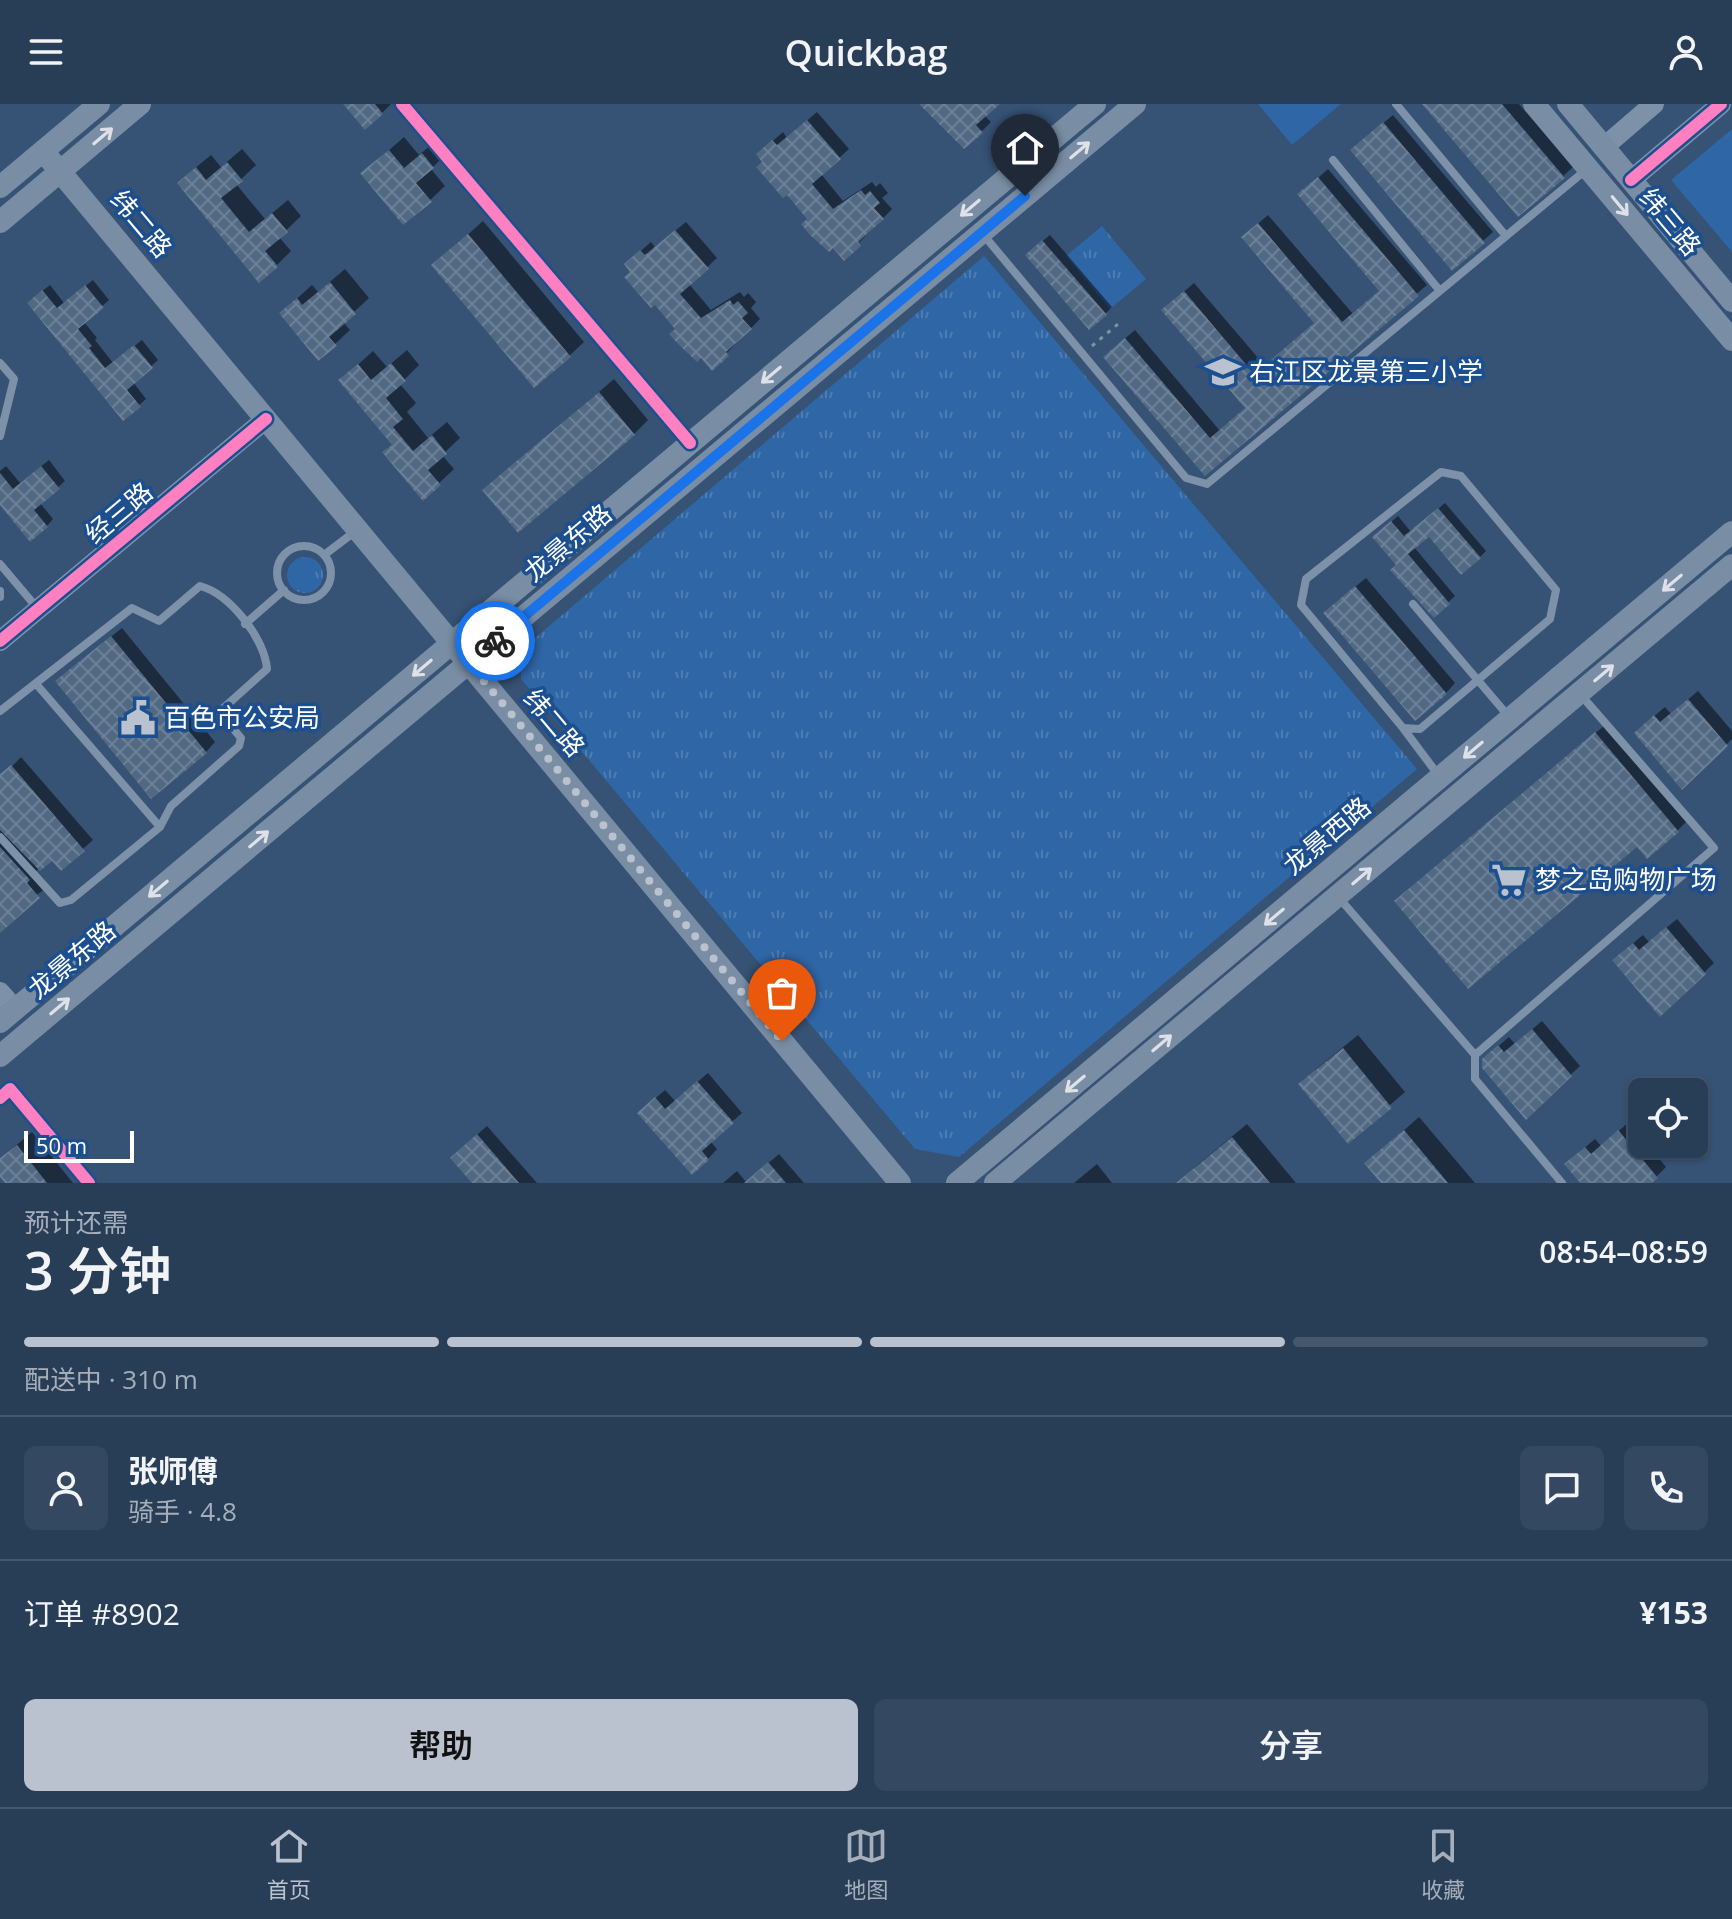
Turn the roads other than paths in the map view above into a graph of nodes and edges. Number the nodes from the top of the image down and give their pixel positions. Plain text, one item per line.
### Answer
1 (99, 104) edge
2 (140, 104) edge
3 (402, 104) edge
4 (1095, 104) edge
5 (1135, 104) edge
6 (1396, 104) edge
7 (1534, 104) edge
8 (1568, 104) edge
9 (1654, 104) edge
10 (1721, 104) edge
11 (1604, 147) junction
12 (43, 151) junction
13 (1333, 160) dead end
14 (1588, 168) junction
15 (60, 171) junction
16 (1631, 180) junction
17 (0, 187) edge
18 (0, 222) edge
19 (981, 233) junction
20 (1506, 236) junction
21 (1440, 291) junction
22 (1732, 301) edge
23 (1732, 340) edge
24 (0, 363) edge
25 (266, 419) junction
26 (0, 436) edge
27 (690, 443) junction
28 (358, 529) junction
29 (1732, 532) edge
30 (324, 555) junction
31 (0, 564) edge
32 (1732, 565) edge
33 (284, 590) junction
34 (1413, 604) dead end
35 (38, 609) junction
36 (245, 624) junction
37 (0, 641) edge
38 (452, 643) junction
39 (469, 663) junction
40 (1478, 681) junction
41 (37, 685) junction
42 (1580, 693) junction
43 (0, 711) edge
44 (1511, 718) junction
45 (1403, 728) junction
46 (1440, 777) junction
47 (160, 827) junction
48 (0, 837) edge
49 (1338, 896) junction
50 (5, 1008) edge
51 (1475, 1055) junction
52 (0, 1056) edge
53 (0, 1098) edge
54 (89, 1183) edge
55 (900, 1183) edge
56 (957, 1183) edge
57 (995, 1183) edge
58 (1562, 1183) edge

1 - 12 main road
15 -> 2 main road
3 - 27 street
4 -> 27 main road, 龙景东路
19 -> 5 main road, 龙景东路
6 - 20 lane
7 - 14 main road, 纬三路
8 - 11 main road, 纬三路
9 - 11 street
10 - 16 street
11 - 16 main road, 纬三路
12 - 15 main road, 纬二路
12 - 17 main road
13 - 21 lane
14 - 20 lane
14 -> 23 main road, 纬三路
15 - 18 main road
15 - 25 main road, 纬二路
16 - 22 main road, 纬三路
19 - 21 lane
19 - 39 main road, 龙景东路
20 - 21 lane
24 - 26 lane
25 - 28 main road, 纬二路
25 - 35 street, 经三路
27 - 38 main road, 龙景东路
28 - 30 lane
28 - 38 main road, 纬二路
29 -> 44 main road, 龙景西路
30 - 33 lane
30 - 33 lane
31 - 35 lane
42 -> 32 main road, 龙景西路
33 - 36 lane
34 - 40 lane
35 - 37 street, 经三路
36 - 41 lane
36 - 47 lane
38 - 39 main road, 纬二路
38 -> 50 main road, 龙景东路
52 -> 39 main road, 龙景东路
39 - 55 main road, 纬二路
40 - 44 lane
40 - 45 lane
40 - 45 lane
41 - 43 lane
41 - 47 lane
49 -> 42 main road, 龙景西路
42 - 51 lane
44 -> 46 main road, 龙景西路
45 - 46 lane
46 -> 56 main road, 龙景西路
47 - 48 lane
49 - 51 lane
57 -> 49 main road, 龙景西路
51 - 58 lane
53 - 54 street

